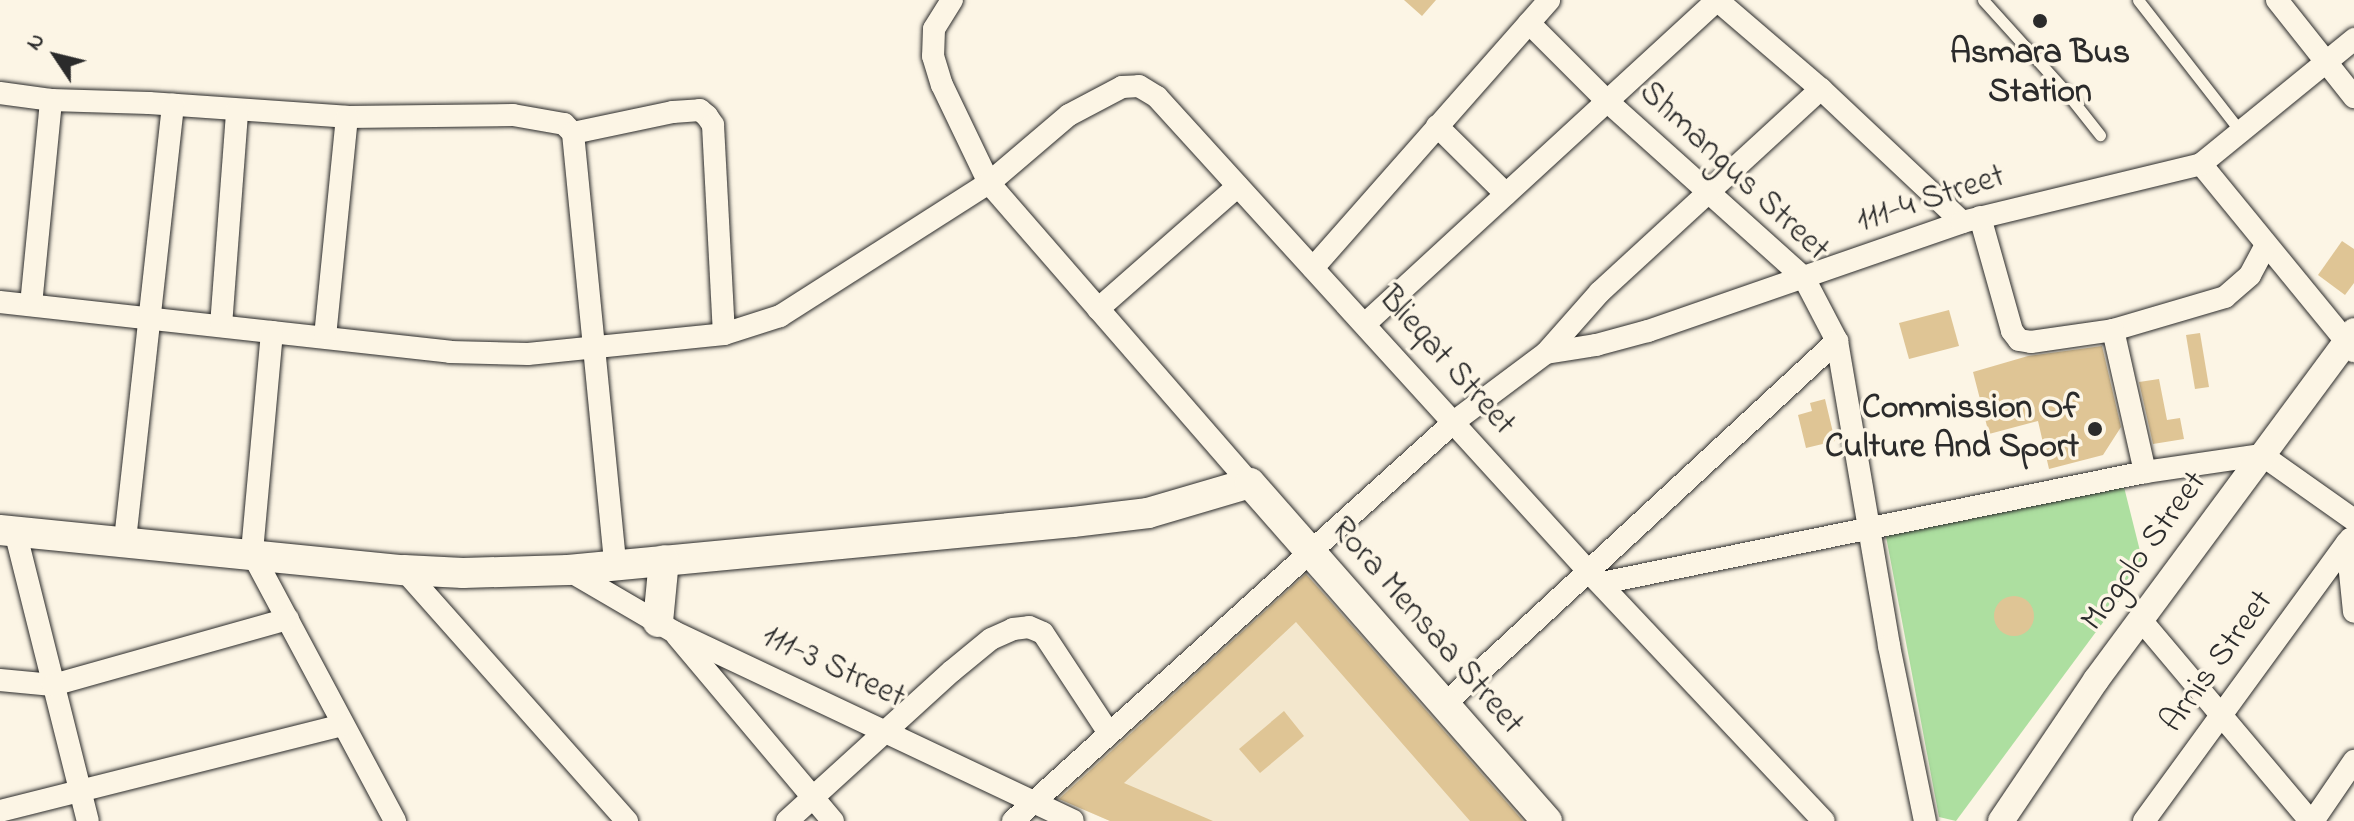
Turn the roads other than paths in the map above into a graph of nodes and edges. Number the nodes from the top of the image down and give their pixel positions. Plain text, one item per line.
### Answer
1 (952, 0) edge
2 (1549, 0) edge
3 (1717, 0) edge
4 (1983, 0) edge
5 (2138, 0) edge
6 (2277, 0) edge
7 (1529, 23) junction
8 (2354, 39) edge
9 (2326, 61) junction
10 (1821, 89) junction
11 (0, 93) edge
12 (2354, 97) edge
13 (51, 100) junction
14 (1608, 102) junction
15 (173, 105) junction
16 (237, 111) junction
17 (347, 117) junction
18 (1437, 126) junction
19 (2240, 131) junction
20 (573, 133) junction
21 (2100, 135) dead end
22 (2201, 164) junction
23 (989, 183) junction
24 (1238, 186) junction
25 (1709, 192) junction
26 (1506, 194) junction
27 (1971, 219) junction
28 (2266, 245) junction
29 (1313, 268) junction
30 (1804, 278) junction
31 (0, 302) edge
32 (31, 305) junction
33 (1098, 309) junction
34 (149, 318) junction
35 (1366, 323) junction
36 (221, 326) junction
37 (2113, 330) junction
38 (272, 332) junction
39 (724, 334) junction
40 (325, 337) junction
41 (1837, 341) junction
42 (2351, 342) edge
43 (592, 348) junction
44 (1546, 353) junction
45 (1455, 421) junction
46 (2262, 455) junction
47 (2145, 472) junction
48 (1250, 483) junction
49 (2354, 520) edge
50 (1869, 528) junction
51 (7, 530) edge
52 (2350, 538) edge
53 (125, 540) junction
54 (252, 553) junction
55 (1310, 553) junction
56 (664, 560) junction
57 (615, 564) junction
58 (404, 570) junction
59 (568, 570) junction
60 (1595, 578) junction
61 (2354, 612) edge
62 (288, 619) junction
63 (2141, 620) junction
64 (666, 627) junction
65 (0, 680) edge
66 (53, 685) junction
67 (1444, 705) junction
68 (2221, 716) junction
69 (342, 725) junction
70 (888, 731) junction
71 (1109, 733) junction
72 (2354, 761) edge
73 (82, 789) junction
74 (812, 798) junction
75 (0, 811) edge
76 (1026, 814) edge
77 (389, 820) edge
78 (623, 820) edge
79 (88, 821) edge
80 (787, 821) edge
81 (833, 821) edge
82 (1073, 821) edge
83 (1547, 821) edge
84 (1824, 821) edge
85 (1925, 821) edge
86 (2001, 821) edge
87 (2144, 821) edge
88 (2312, 821) edge

1 - 23 street
2 - 7 street
3 - 10 street
3 - 14 street
4 - 21 lane
5 - 19 lane
6 - 9 street
7 - 14 street, Shmangus Street
7 - 18 street
8 - 9 street
9 - 12 street
9 - 19 street
10 - 25 street
10 - 27 street
11 - 13 street
13 - 15 street
13 - 32 street
14 - 25 street, Shmangus Street
14 - 26 street
15 - 16 street
15 - 34 street
16 - 17 street
16 - 36 street
17 - 20 street
17 - 40 street
18 - 26 street
18 - 29 street
19 - 22 street
20 - 39 street
20 - 43 street
22 - 27 street, 111-4 Street
22 - 28 street
23 - 24 street, Blieqat Street
23 - 33 street
23 - 39 street
24 - 29 street, Blieqat Street
24 - 33 street
25 - 30 street, Shmangus Street
25 - 44 street
26 - 35 street
27 - 30 street, 111-4 Street
27 - 37 street
28 - 37 street
28 - 42 street
29 - 35 street, Blieqat Street
30 - 41 street, Shmangus Street
30 - 44 street, 111-4 Street
31 - 32 street
32 - 34 street
33 - 48 street
34 - 36 street
34 - 53 street
35 - 45 street, Blieqat Street
36 - 38 street
37 - 47 street
38 - 40 street
38 - 54 street
39 - 43 street
40 - 43 street
41 - 50 street, Shmangus Street
41 - 60 street
42 - 46 street, Mogolo Street
43 - 57 street
44 - 45 street
45 - 55 street
45 - 60 street, Blieqat Street
46 - 47 street
46 - 49 street
46 - 63 street, Mogolo Street
47 - 50 street
48 - 55 main road, Rora Mensaa Street
48 - 56 main road
50 - 60 street
50 - 85 street, Shmangus Street
51 - 53 main road
51 - 66 street
52 - 61 street
52 - 68 street, Arnis Street
53 - 54 main road
54 - 58 main road
54 - 62 street
55 - 67 main road, Rora Mensaa Street
55 - 71 street
56 - 57 main road
56 - 64 main road
57 - 59 main road
58 - 59 main road
58 - 78 street
59 - 64 street, 111-3 Street
60 - 67 street
60 - 84 street, Blieqat Street
62 - 66 street
62 - 69 street
63 - 68 street
63 - 86 street, Mogolo Street
64 - 70 street, 111-3 Street
64 - 74 street
65 - 66 street
66 - 73 street
67 - 83 main road, Rora Mensaa Street
68 - 87 street, Arnis Street
68 - 88 street
69 - 73 street
69 - 77 street
70 - 71 street
70 - 74 street
70 - 76 street, 111-3 Street
71 - 76 street
72 - 88 street
73 - 75 street
73 - 79 street
74 - 80 street
74 - 81 street
76 - 82 street, 111-3 Street

